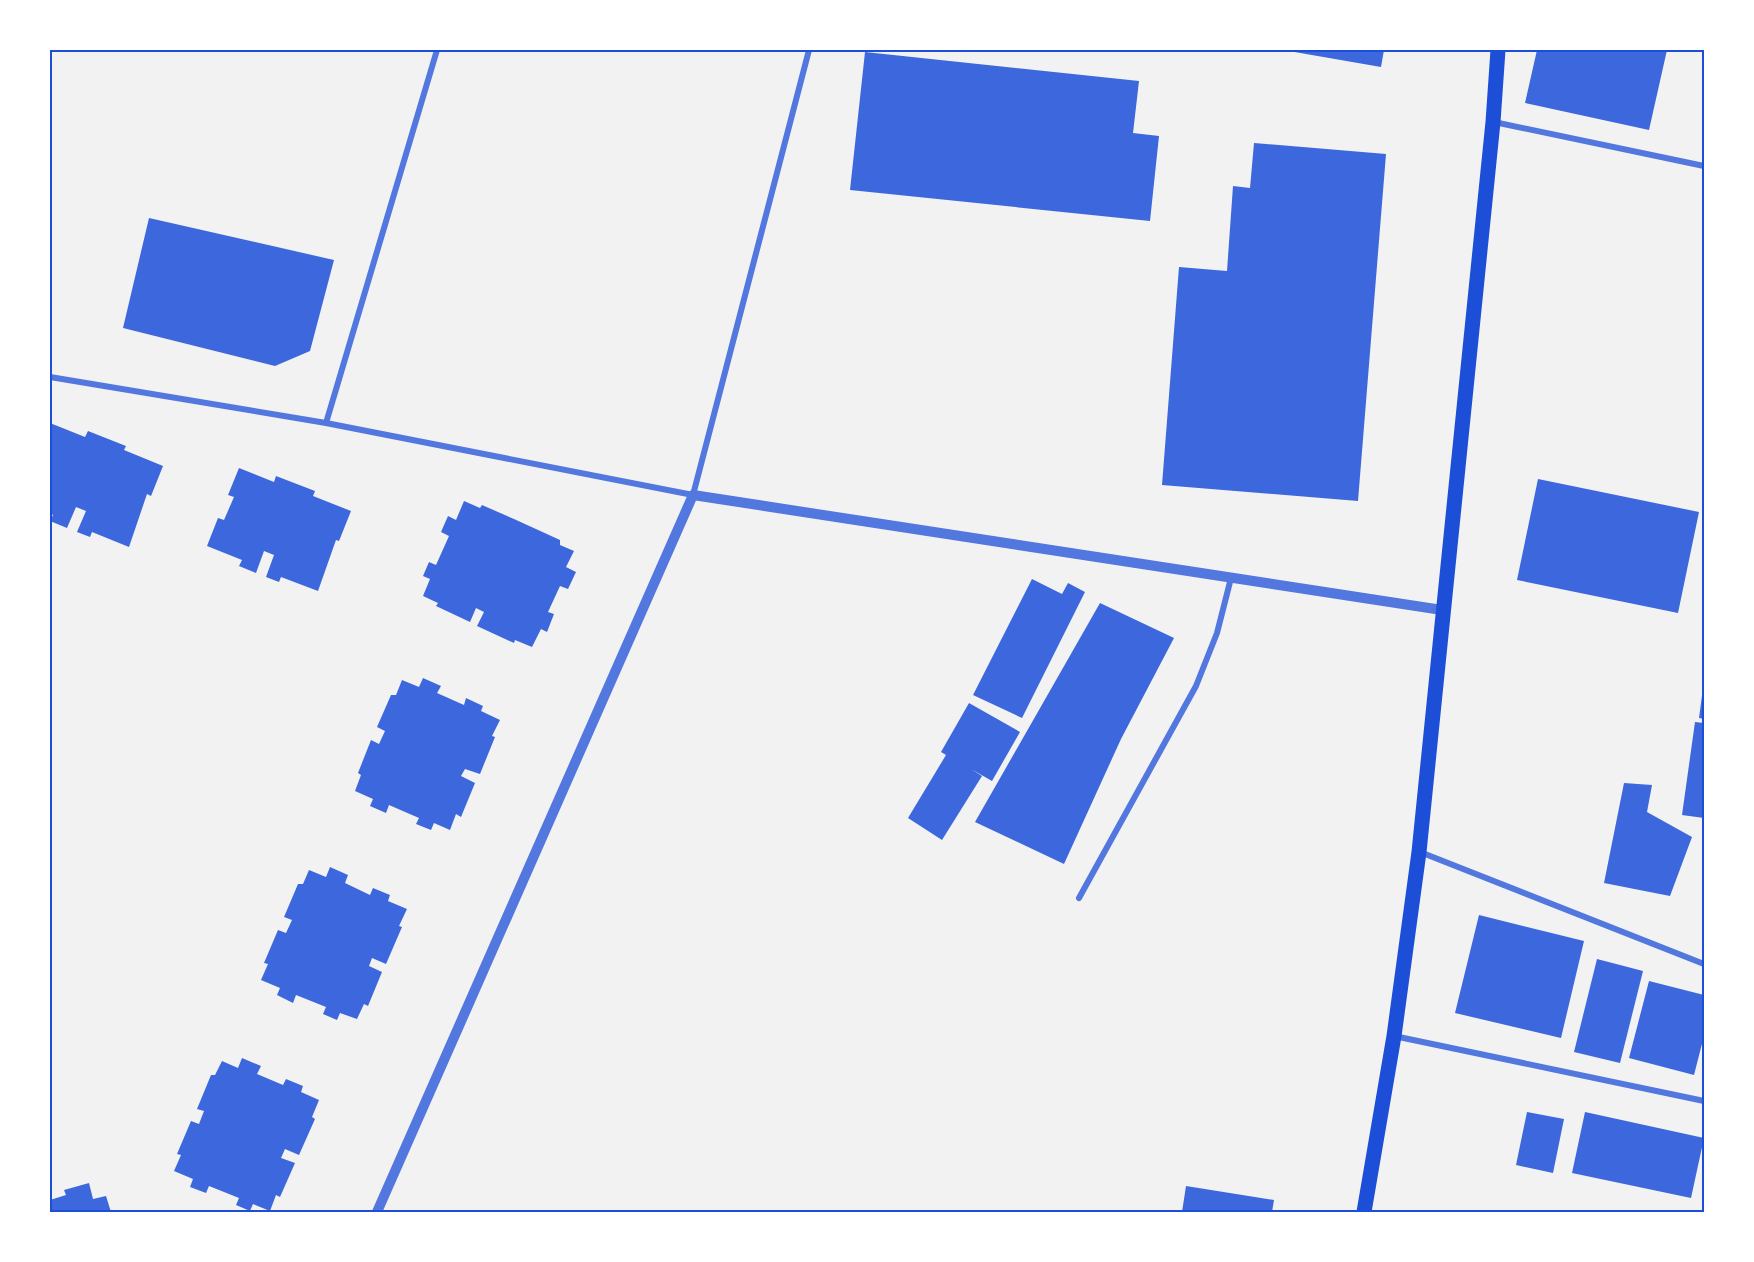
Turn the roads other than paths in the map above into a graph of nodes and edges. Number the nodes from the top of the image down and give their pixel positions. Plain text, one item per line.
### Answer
1 (436, 50) edge
2 (809, 50) edge
3 (1498, 50) edge
4 (1493, 122) junction
5 (1704, 166) edge
6 (50, 378) edge
7 (326, 423) junction
8 (693, 495) junction
9 (1231, 578) junction
10 (1442, 610) junction
11 (1419, 852) junction
12 (1079, 898) dead end
13 (1704, 964) edge
14 (1394, 1036) junction
15 (1704, 1101) edge
16 (377, 1212) edge
17 (1364, 1212) edge

1 - 7 street
2 - 8 street
3 - 4 main road
4 - 5 street
4 - 10 main road
6 - 7 street
7 - 8 street
8 - 9 street
8 - 16 street
9 - 10 street
9 - 12 street
10 - 11 main road
11 - 13 street
11 - 14 main road
14 - 15 street
14 - 17 main road

